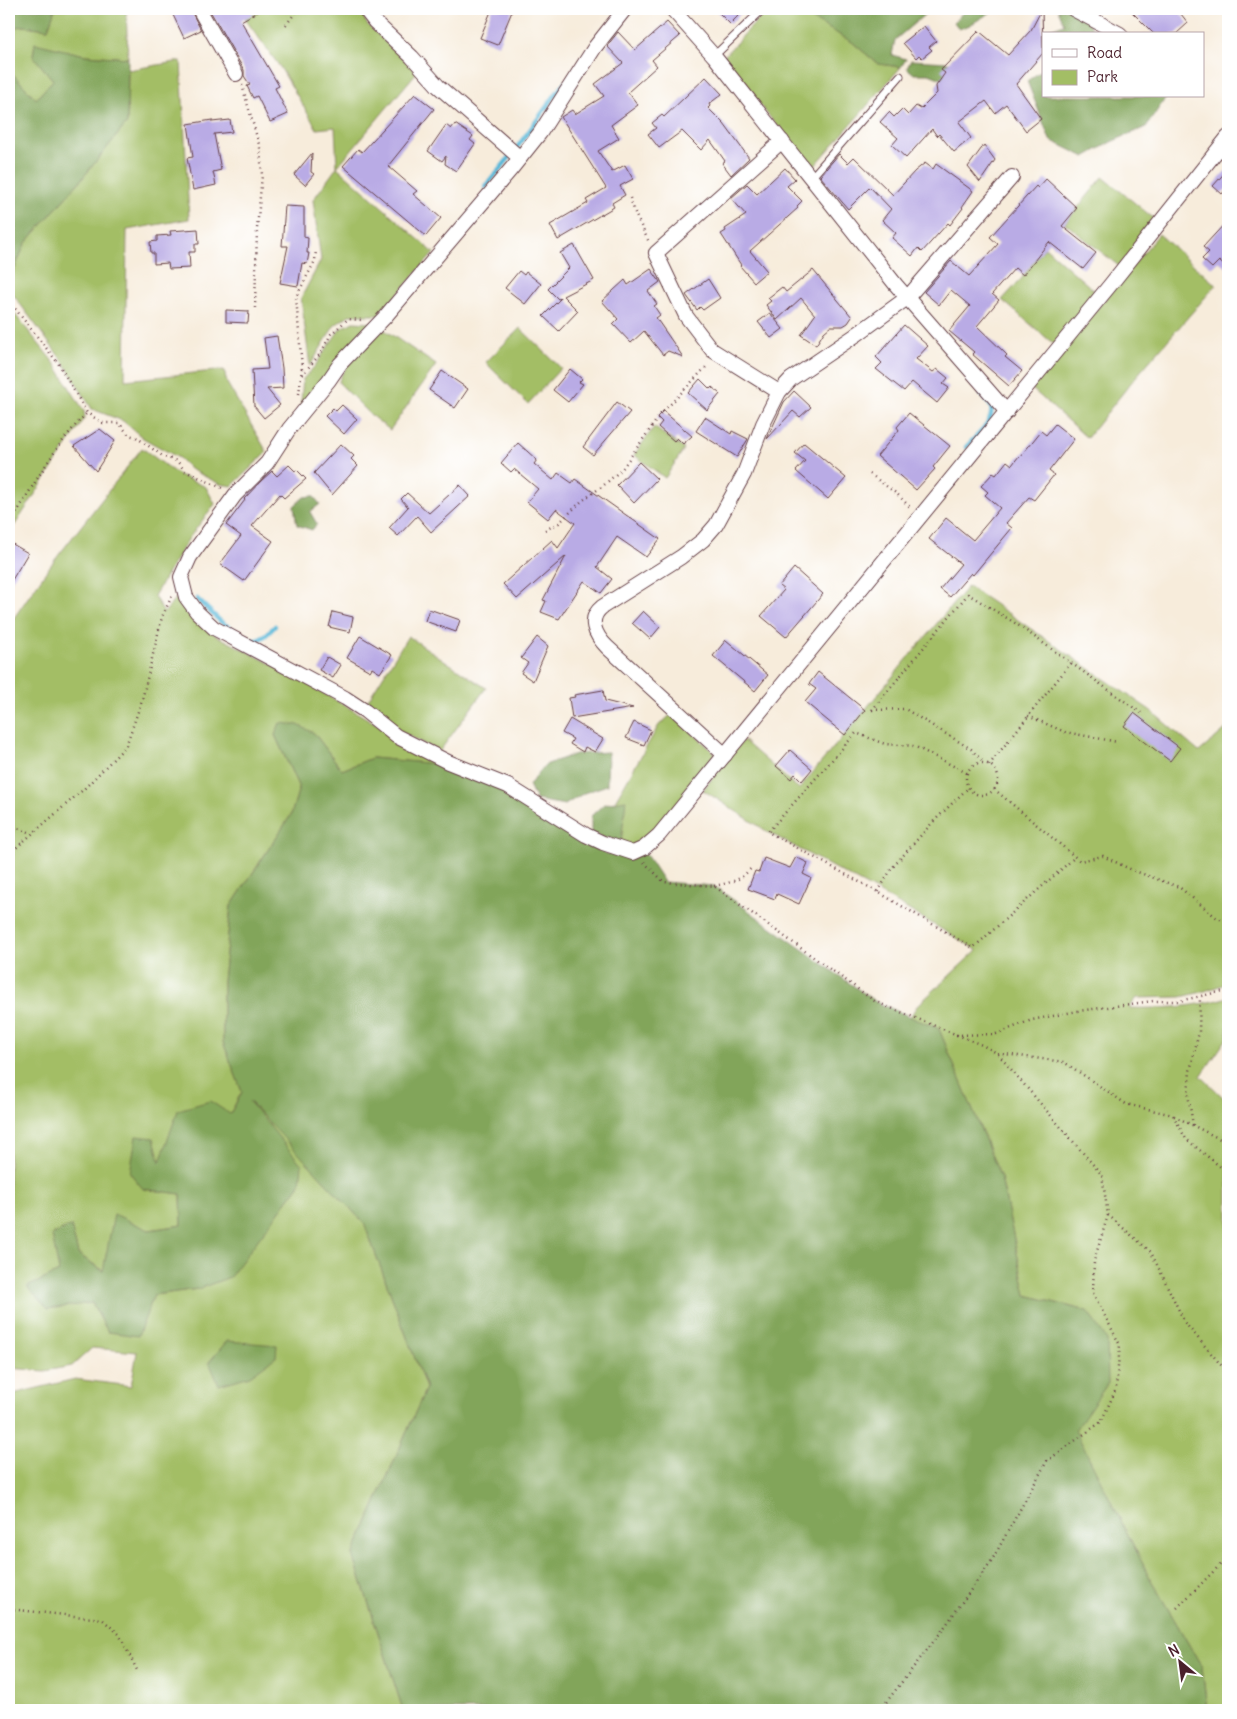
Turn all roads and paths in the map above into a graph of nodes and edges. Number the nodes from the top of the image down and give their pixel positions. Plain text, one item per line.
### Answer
1 (199, 9) edge
2 (298, 9) edge
3 (365, 9) edge
4 (626, 9) edge
5 (672, 9) edge
6 (763, 9) edge
7 (1074, 9) edge
8 (286, 25) dead end
9 (1116, 32) edge
10 (714, 56) junction
11 (236, 74) joint
12 (900, 76) dead end
13 (1228, 137) edge
14 (782, 141) junction
15 (520, 158) junction
16 (1012, 177) dead end
17 (811, 178) junction
18 (630, 198) dead end
19 (316, 250) dead end
20 (656, 253) junction
21 (907, 298) junction
22 (9, 301) edge
23 (255, 308) dead end
24 (382, 321) junction
25 (718, 355) junction
26 (301, 376) junction
27 (779, 392) junction
28 (1006, 412) junction
29 (88, 413) junction
30 (296, 420) junction
31 (870, 474) dead end
32 (235, 495) junction
33 (920, 517) junction
34 (9, 526) edge
35 (545, 530) dead end
36 (180, 577) junction
37 (1071, 663) junction
38 (1141, 713) dead end
39 (1028, 716) junction
40 (1118, 742) dead end
41 (725, 755) junction
42 (984, 763) junction
43 (990, 765) junction
44 (967, 773) junction
45 (968, 788) junction
46 (994, 789) junction
47 (9, 825) edge
48 (32, 833) junction
49 (633, 853) junction
50 (9, 854) edge
51 (1074, 858) junction
52 (753, 866) dead end
53 (714, 886) junction
54 (878, 892) junction
55 (1228, 923) edge
56 (1228, 990) edge
57 (1200, 997) junction
58 (955, 1035) junction
59 (997, 1053) junction
60 (1173, 1115) junction
61 (1193, 1125) junction
62 (1228, 1143) edge
63 (1228, 1173) edge
64 (1108, 1215) junction
65 (1228, 1373) edge
66 (1228, 1557) edge
67 (1177, 1608) dead end
68 (9, 1609) edge
69 (138, 1672) dead end
70 (880, 1710) edge

1 - 11 street
2 - 8 path
3 - 15 street
4 - 15 street
5 - 10 street
6 - 10 lane
7 - 9 street
10 - 14 street
11 - 23 path
12 - 17 lane
13 - 28 street
14 - 17 street
14 - 20 street
15 - 24 street
16 - 21 street
17 - 21 street
18 - 20 path
19 - 26 path
20 - 25 street
21 - 27 street
21 - 28 street
22 - 29 path
24 - 26 path
24 - 30 street
25 - 27 street
25 - 35 path
26 - 30 path
27 - 41 street
28 - 33 street
29 - 32 path
29 - 34 path
30 - 32 street
31 - 33 path
32 - 36 street
33 - 41 street
36 - 48 path
36 - 49 street
37 - 38 path
37 - 39 path
37 - 42 path
39 - 40 path
39 - 43 path
41 - 49 street
42 - 43 path
42 - 44 path
43 - 46 path
44 - 45 path
44 - 54 path
45 - 46 path
45 - 54 path
46 - 51 path
47 - 48 path
48 - 50 path
49 - 53 path
51 - 54 path
51 - 55 path
52 - 53 path
53 - 58 path
56 - 57 path
57 - 58 path
57 - 61 path
58 - 59 path
59 - 60 path
59 - 64 path
60 - 61 path
60 - 63 path
61 - 62 path
64 - 65 path
64 - 70 path
66 - 67 path
68 - 69 path

